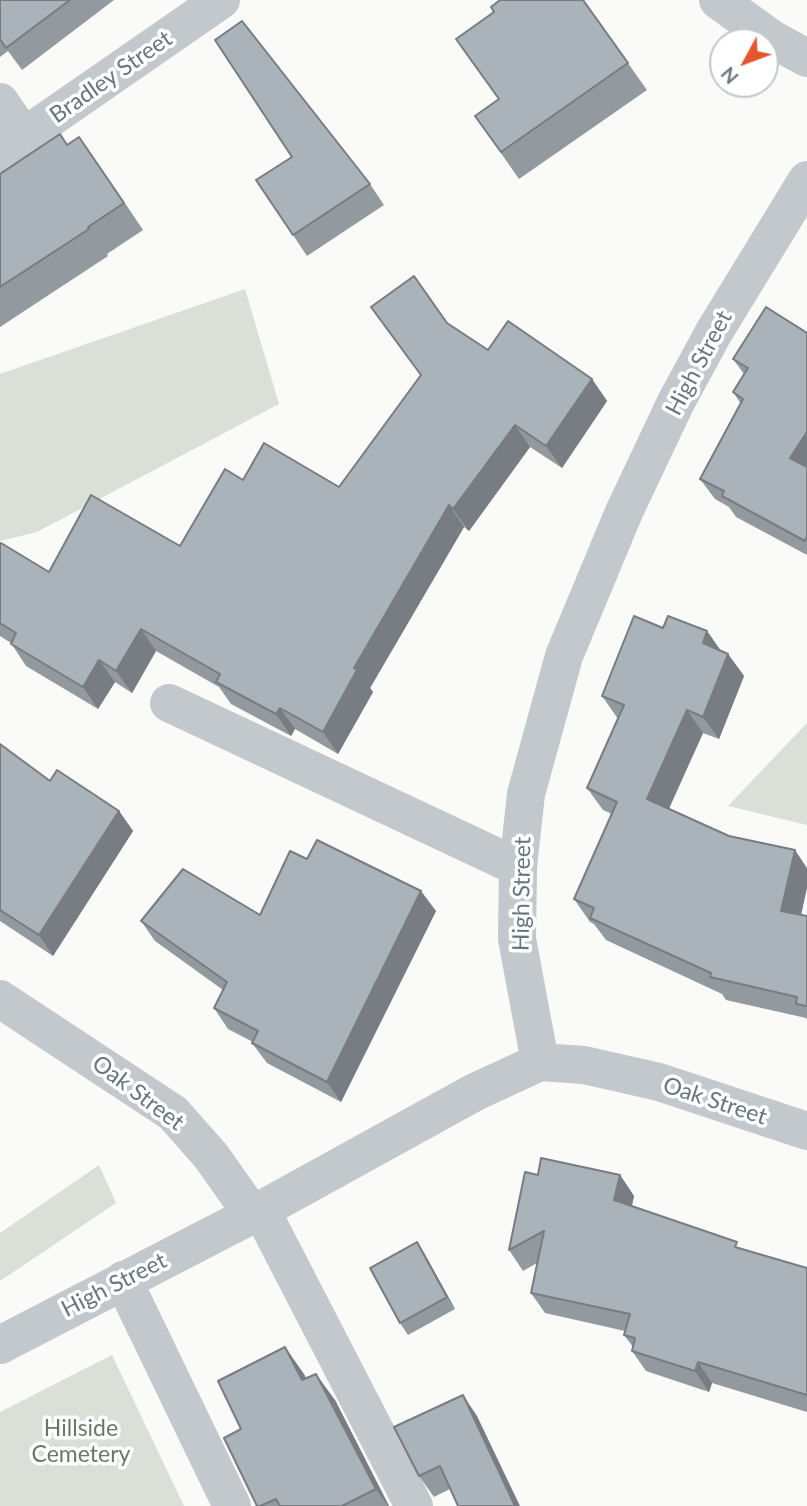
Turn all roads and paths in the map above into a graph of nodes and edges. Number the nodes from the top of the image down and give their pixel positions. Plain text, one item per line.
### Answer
1 (221, 0) edge
2 (718, 0) edge
3 (807, 58) edge
4 (0, 102) edge
5 (12, 145) edge
6 (807, 180) edge
7 (169, 703) dead end
8 (519, 867) junction
9 (0, 999) edge
10 (540, 1062) junction
11 (807, 1131) edge
12 (257, 1212) junction
13 (123, 1280) junction
14 (0, 1345) edge
15 (232, 1506) edge
16 (414, 1506) edge

1 - 5 street, Bradley Street
2 - 3 street
4 - 5 street
6 - 8 street, High Street
7 - 8 street
8 - 10 street, High Street
9 - 12 street, Oak Street
10 - 11 street, Oak Street
10 - 12 street, High Street
12 - 13 street, High Street
12 - 16 street, Oak Street
13 - 14 street, High Street
13 - 15 street

